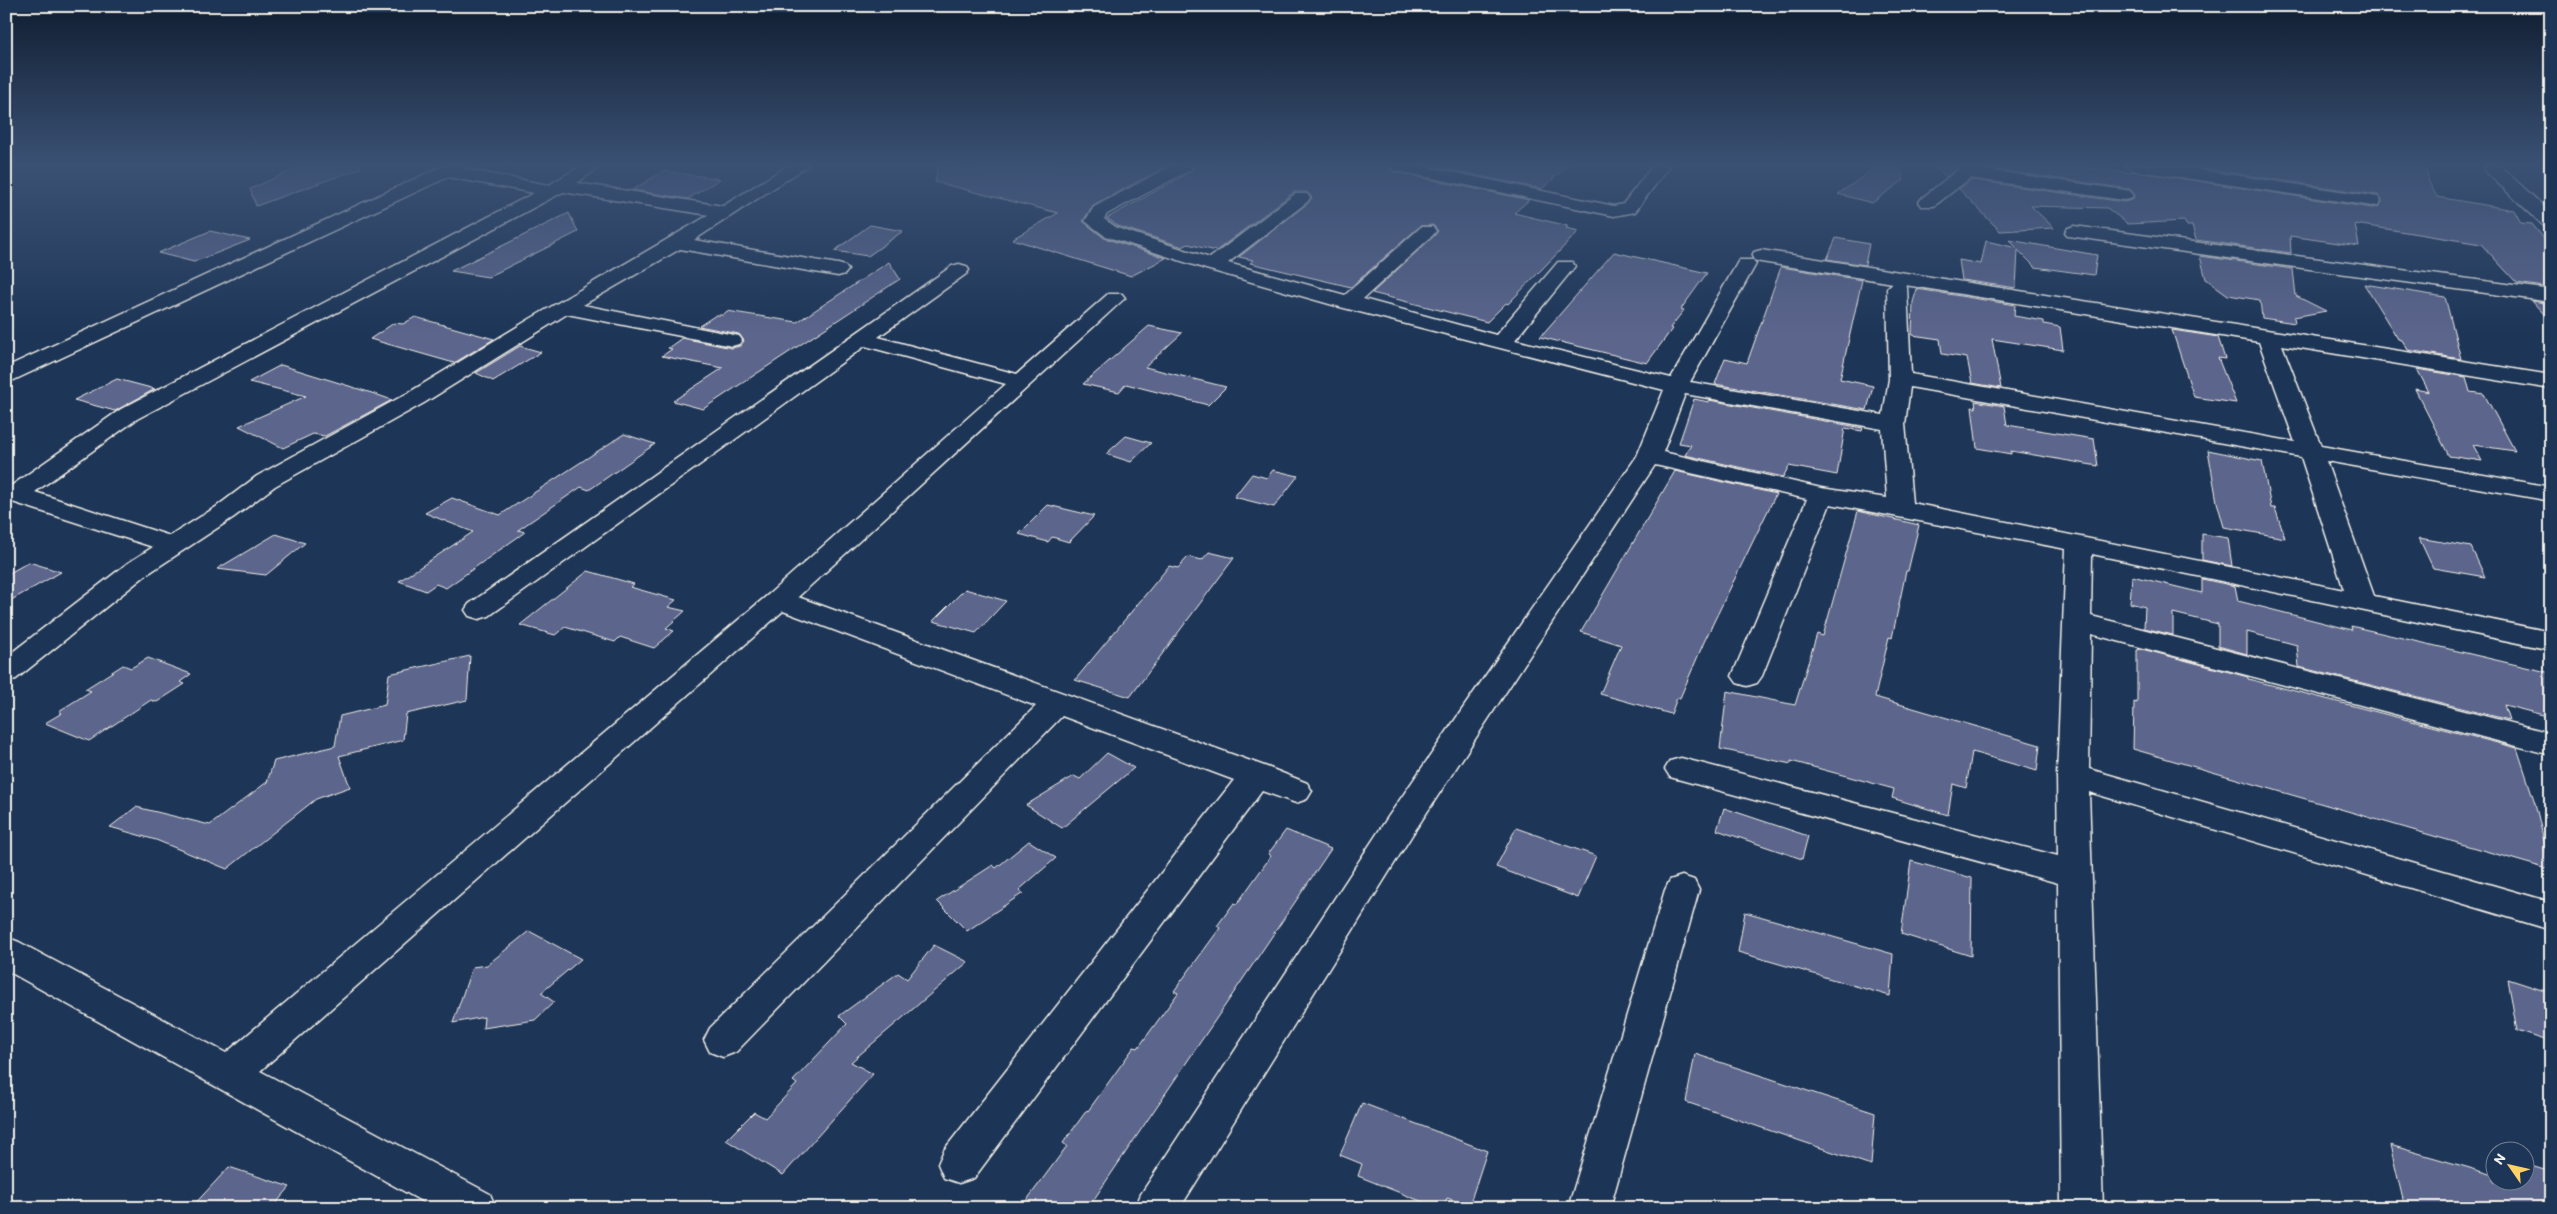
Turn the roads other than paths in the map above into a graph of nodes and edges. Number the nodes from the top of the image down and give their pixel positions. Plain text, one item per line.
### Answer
1 (336, 222) edge
2 (492, 222) edge
3 (709, 222) edge
4 (1095, 222) edge
5 (1269, 222) edge
6 (1427, 231) dead end
7 (2074, 232) dead end
8 (677, 243) junction
9 (1213, 264) junction
10 (1565, 266) dead end
11 (838, 270) dead end
12 (959, 270) dead end
13 (1898, 288) dead end
14 (2551, 296) edge
15 (1115, 298) dead end
16 (1347, 303) junction
17 (566, 308) junction
18 (2268, 337) junction
19 (861, 339) junction
20 (732, 340) dead end
21 (1502, 344) junction
22 (6, 375) edge
23 (1900, 379) junction
24 (1022, 382) junction
25 (2551, 382) edge
26 (1677, 386) junction
27 (1893, 424) junction
28 (2311, 452) junction
29 (1649, 456) junction
30 (11, 493) edge
31 (2551, 494) edge
32 (1821, 495) junction
33 (1900, 508) junction
34 (2079, 544) junction
35 (172, 545) junction
36 (779, 600) junction
37 (2362, 602) junction
38 (479, 610) dead end
39 (2076, 621) junction
40 (2551, 641) edge
41 (6, 672) edge
42 (1747, 676) dead end
43 (1058, 702) junction
44 (2551, 744) edge
45 (1681, 769) dead end
46 (1256, 774) junction
47 (2073, 776) junction
48 (1296, 791) dead end
49 (2075, 874) junction
50 (1682, 890) dead end
51 (2551, 916) edge
52 (6, 952) edge
53 (723, 1040) dead end
54 (230, 1074) junction
55 (959, 1164) dead end
56 (476, 1208) edge
57 (1156, 1208) edge
58 (1589, 1208) edge
59 (2082, 1208) edge

1 - 22 street
2 - 30 street
3 - 8 street
4 - 9 street
5 - 9 street
6 - 16 street
7 - 14 street
8 - 11 street
8 - 17 street
9 - 16 street
10 - 21 street
12 - 19 street
13 - 23 street
15 - 24 street
16 - 21 street
17 - 20 street
17 - 35 street
18 - 25 street
18 - 26 street
18 - 28 street
19 - 24 street
19 - 38 street
21 - 26 street
23 - 27 street
23 - 28 street
24 - 36 street
26 - 27 street
26 - 29 street
27 - 33 street
28 - 31 street
28 - 37 street
29 - 32 street
29 - 57 street
30 - 35 street
32 - 33 street
32 - 42 street
33 - 34 street
34 - 37 street
34 - 39 street
35 - 41 street
36 - 43 street
36 - 54 street
37 - 40 street
39 - 44 street
39 - 47 street
43 - 46 street
43 - 53 street
45 - 49 street
46 - 48 street
46 - 55 street
47 - 49 street
47 - 51 street
49 - 59 street
50 - 58 street
52 - 54 street
54 - 56 street

